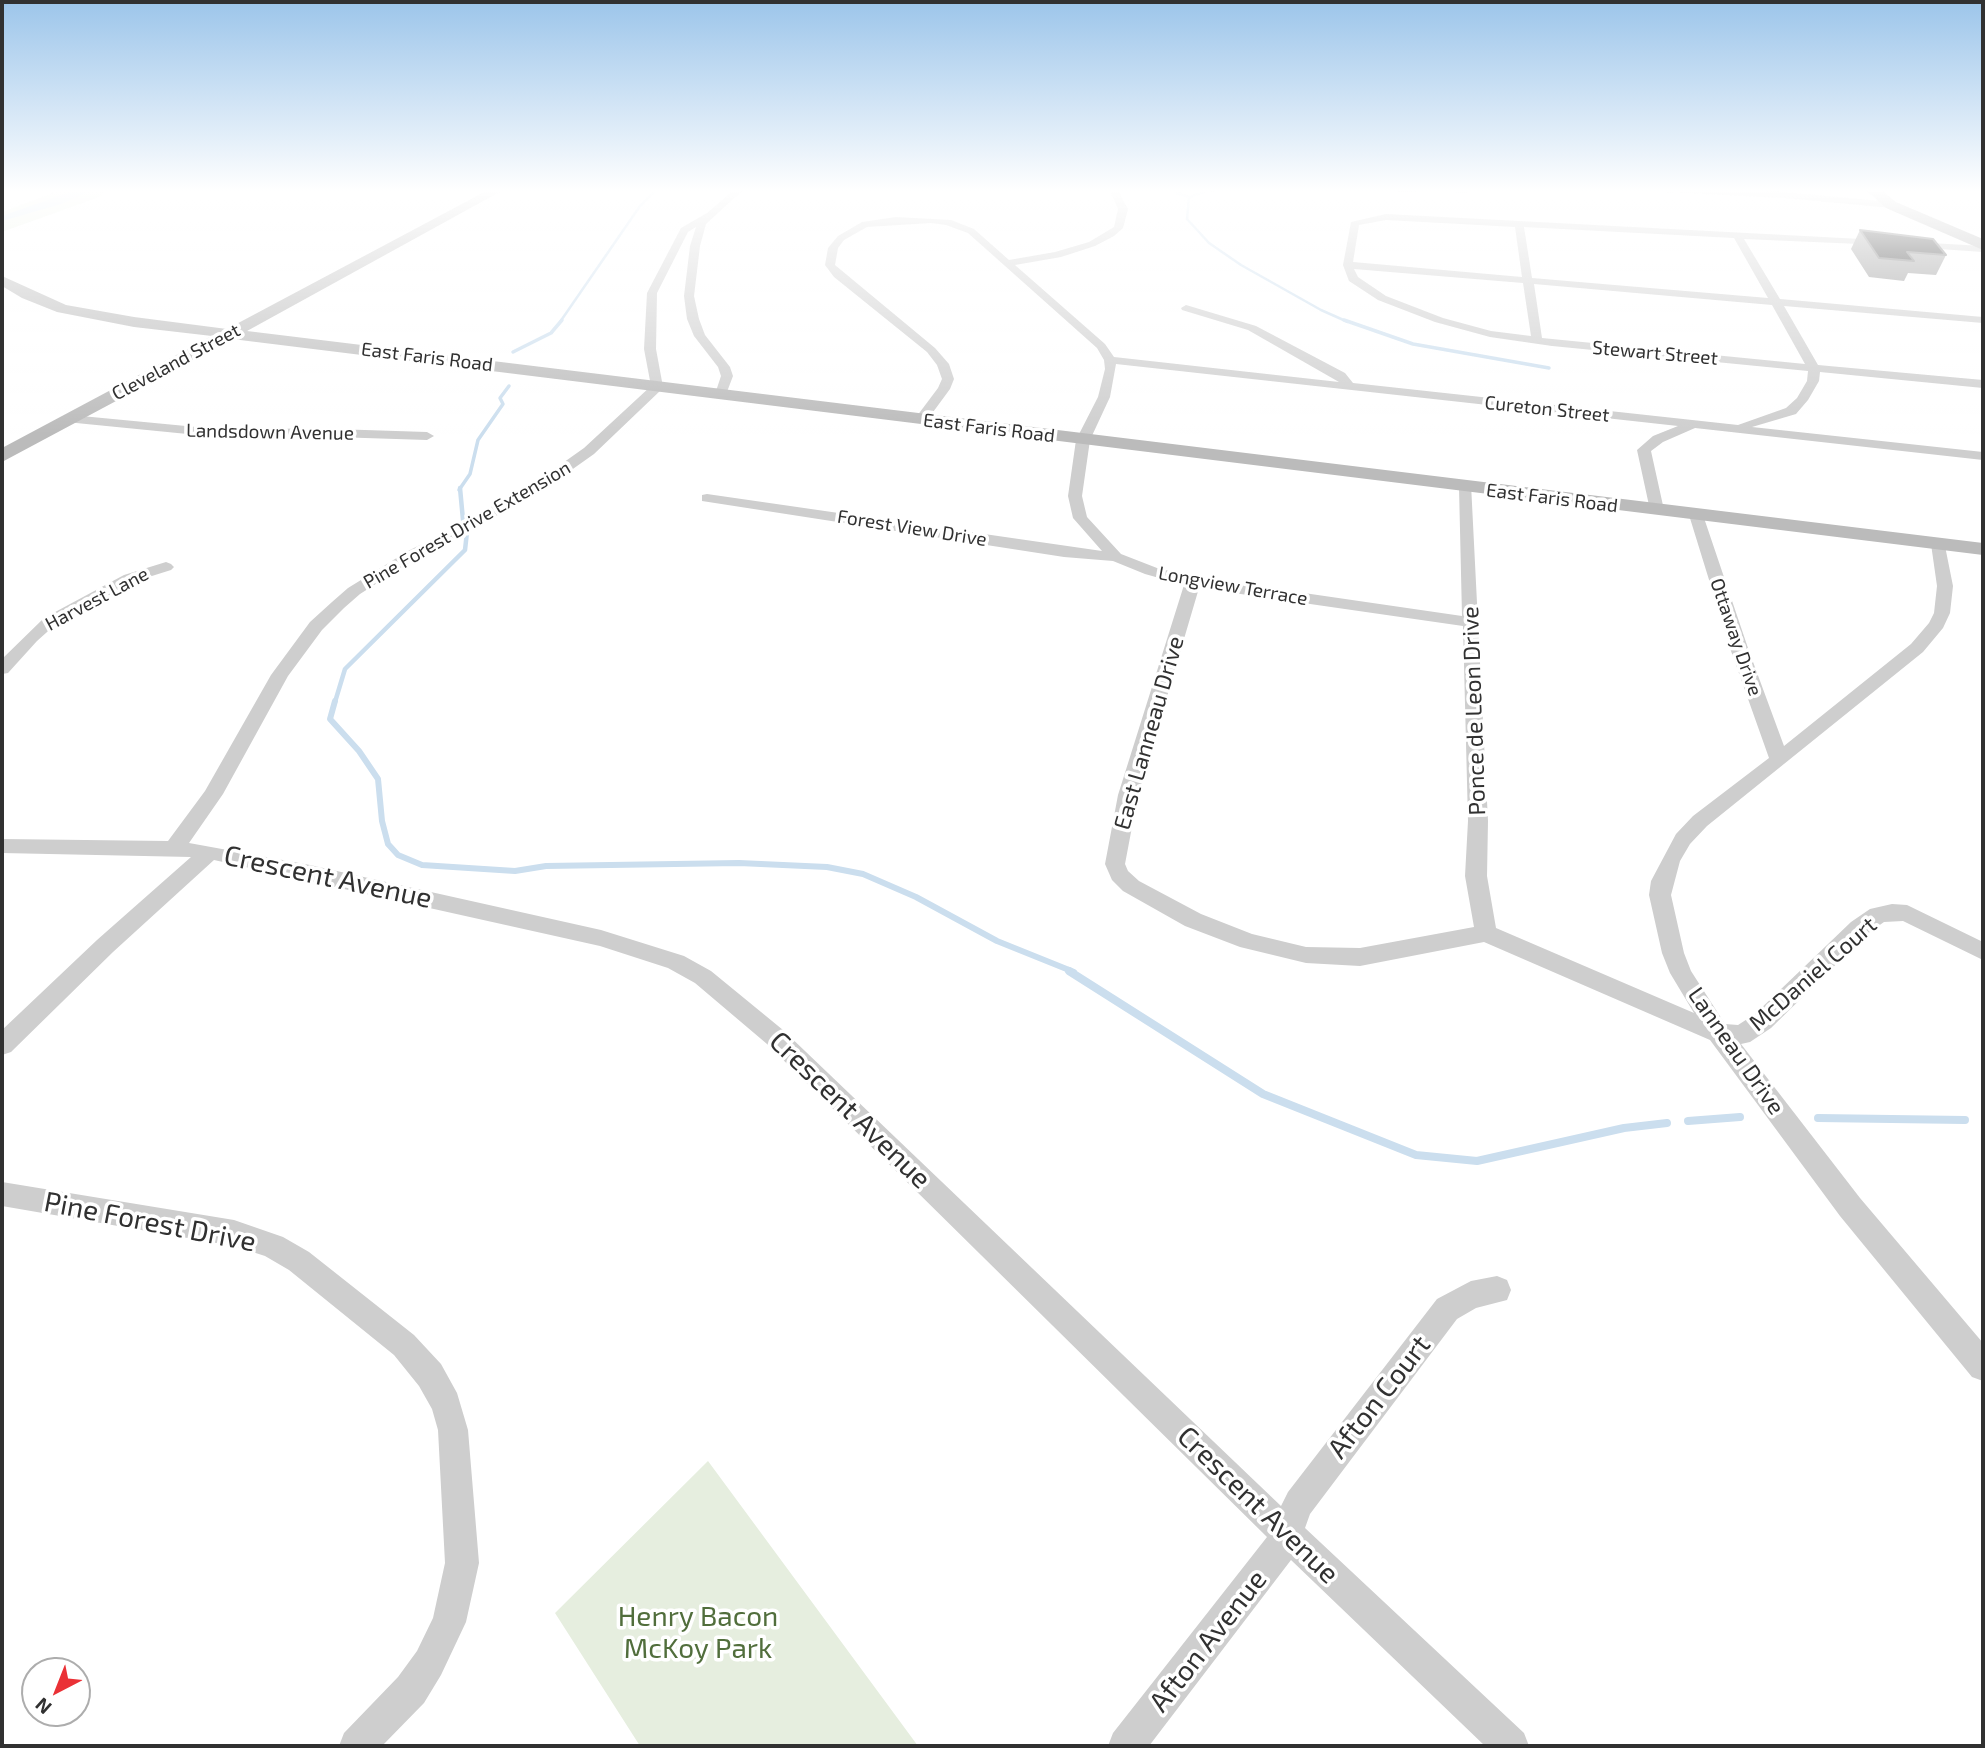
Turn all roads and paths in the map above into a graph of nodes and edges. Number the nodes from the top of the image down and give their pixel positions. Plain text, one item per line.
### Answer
1 (347, 271) edge
2 (663, 271) edge
3 (692, 271) edge
4 (834, 271) edge
5 (1017, 271) edge
6 (1350, 271) edge
7 (1415, 271) edge
8 (1527, 271) edge
9 (1757, 271) edge
10 (2, 280) edge
11 (1529, 280) junction
12 (1776, 302) junction
13 (1186, 308) dead end
14 (1983, 320) edge
15 (232, 332) junction
16 (1537, 341) junction
17 (1110, 360) junction
18 (1814, 368) junction
19 (1983, 384) edge
20 (657, 387) junction
21 (1350, 387) junction
22 (721, 394) junction
23 (71, 419) junction
24 (920, 420) junction
25 (1694, 425) junction
26 (1725, 428) junction
27 (427, 436) dead end
28 (1083, 440) junction
29 (2, 456) edge
30 (1983, 456) edge
31 (1466, 487) junction
32 (707, 498) dead end
33 (1657, 510) junction
34 (1696, 515) junction
35 (1939, 544) junction
36 (1983, 549) edge
37 (1116, 557) junction
38 (166, 567) dead end
39 (1193, 582) junction
40 (1471, 622) junction
41 (2, 669) edge
42 (1779, 758) junction
43 (2, 846) edge
44 (174, 848) junction
45 (210, 852) junction
46 (1486, 933) junction
47 (1983, 952) edge
48 (1718, 1033) junction
49 (2, 1045) edge
50 (2, 1194) edge
51 (1497, 1290) dead end
52 (1983, 1366) edge
53 (1287, 1534) junction
54 (357, 1746) edge
55 (1126, 1746) edge
56 (1511, 1746) edge

1 - 15 main road, Cleveland Street
2 - 20 street
3 - 22 street
4 - 24 street
5 - 17 street
6 - 16 street, Stewart Street
7 - 11 street
8 - 11 street
9 - 12 street
10 - 15 main road, East Faris Road
11 - 12 street
11 - 16 street
12 - 14 street
12 - 18 street
13 - 21 street
15 - 20 main road, East Faris Road
15 - 23 main road, Cleveland Street
16 - 18 street, Stewart Street
17 - 21 street, Cureton Street
17 - 28 street, Longview Terrace
18 - 19 street, Stewart Street
18 - 26 street
20 - 22 main road, East Faris Road
20 - 44 street, Pine Forest Drive Extension
21 - 25 street, Cureton Street
22 - 24 main road, East Faris Road
23 - 27 street, Landsdown Avenue
23 - 29 main road, Cleveland Street
24 - 28 main road, East Faris Road
25 - 26 street, Cureton Street
25 - 33 street
26 - 30 street, Cureton Street
28 - 31 main road, East Faris Road
28 - 37 street, Longview Terrace
31 - 33 main road, East Faris Road
31 - 40 street, Ponce de Leon Drive
32 - 37 street, Forest View Drive
33 - 34 main road, East Faris Road
34 - 35 main road, East Faris Road
34 - 42 street, Ottaway Drive
35 - 36 main road, East Faris Road
35 - 42 street, Lanneau Drive
37 - 39 street, Longview Terrace
38 - 41 street, Harvest Lane
39 - 40 street, Longview Terrace
39 - 46 street, East Lanneau Drive
40 - 46 street, Ponce de Leon Drive
42 - 48 street, Lanneau Drive
43 - 44 street, Crescent Avenue
44 - 45 street, Crescent Avenue
45 - 49 street
45 - 53 street, Crescent Avenue
46 - 48 street
47 - 48 street, McDaniel Court
48 - 52 street, Lanneau Drive
50 - 54 street, Pine Forest Drive
51 - 53 street, Afton Court
53 - 55 street, Afton Avenue
53 - 56 street, Crescent Avenue

